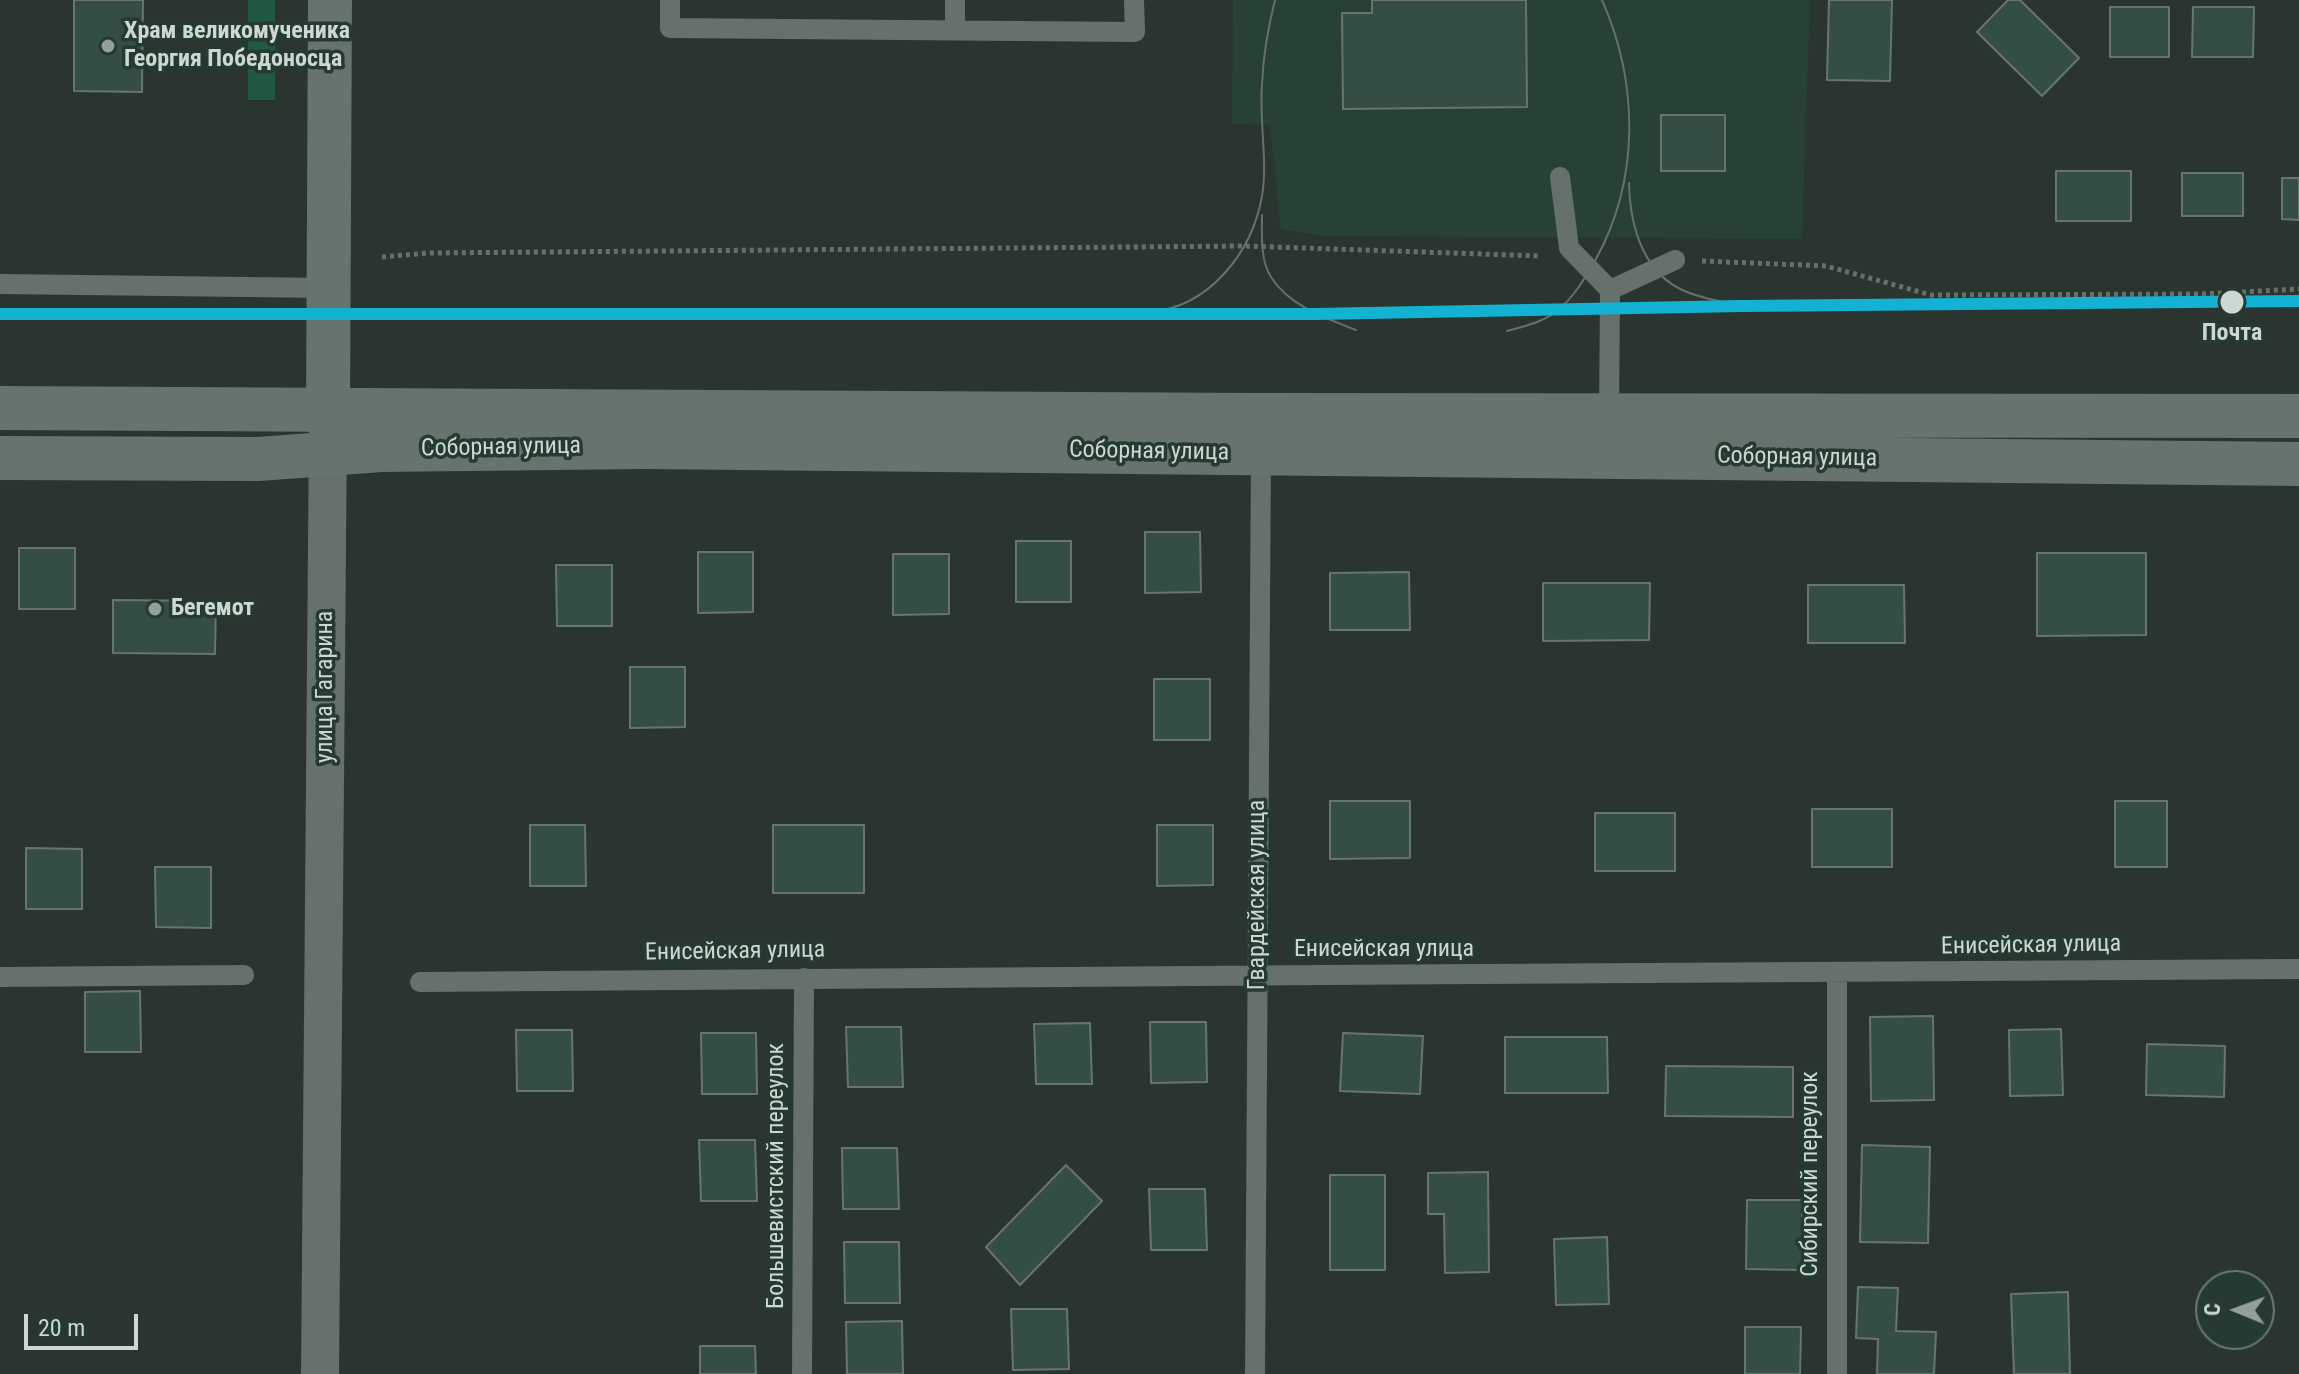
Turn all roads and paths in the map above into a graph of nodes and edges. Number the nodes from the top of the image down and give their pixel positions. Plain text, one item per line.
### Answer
1 (330, 0) edge
2 (670, 0) edge
3 (955, 0) edge
4 (1134, 0) edge
5 (955, 28) junction
6 (1560, 177) dead end
7 (382, 257) dead end
8 (1577, 257) junction
9 (1675, 260) joint
10 (0, 284) edge
11 (329, 288) junction
12 (2299, 289) edge
13 (1610, 290) junction
14 (0, 408) edge
15 (328, 410) junction
16 (2299, 416) edge
17 (1261, 434) junction
18 (1608, 435) junction
19 (328, 453) junction
20 (0, 458) edge
21 (2299, 464) edge
22 (2299, 969) edge
23 (244, 975) dead end
24 (1837, 975) junction
25 (1257, 976) junction
26 (0, 977) edge
27 (804, 978) junction
28 (420, 982) dead end
29 (320, 1374) edge
30 (802, 1374) edge
31 (1255, 1374) edge
32 (1837, 1374) edge

1 - 11 main road, улица Гагарина
2 - 5 lane
3 - 5 lane
4 - 5 lane
6 - 8 lane
7 - 8 path
8 - 13 lane
9 - 12 path
9 - 13 lane
10 - 11 lane
11 - 15 main road, улица Гагарина
13 - 18 lane
14 - 15 main road, Соборная улица
15 - 17 main road, Соборная улица
15 - 19 street, улица Гагарина
16 - 18 main road, Соборная улица
17 - 18 main road, Соборная улица
17 - 19 main road, Соборная улица
17 - 25 lane, Гвардейская улица
18 - 21 main road, Соборная улица
19 - 20 main road, Соборная улица
19 - 29 street, улица Гагарина
22 - 24 lane, Енисейская улица
23 - 26 lane
24 - 25 lane, Енисейская улица
24 - 32 lane, Сибирский переулок
25 - 27 lane, Енисейская улица
25 - 31 lane, Гвардейская улица
27 - 28 lane, Енисейская улица
27 - 30 lane, Большевистский переулок

